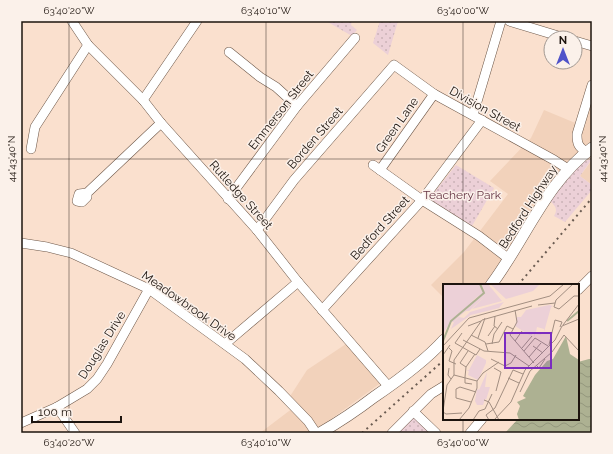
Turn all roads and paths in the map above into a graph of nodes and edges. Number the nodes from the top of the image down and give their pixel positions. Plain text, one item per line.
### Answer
1 (72, 21) edge
2 (197, 21) edge
3 (501, 21) edge
4 (509, 21) edge
5 (543, 31) edge
6 (355, 38) dead end
7 (88, 45) junction
8 (229, 52) dead end
9 (394, 65) joint
10 (592, 85) edge
11 (434, 94) junction
12 (143, 100) junction
13 (297, 106) junction
14 (473, 115) junction
15 (482, 120) junction
16 (161, 123) junction
17 (31, 149) dead end
18 (589, 150) edge
19 (568, 169) junction
20 (87, 193) dead end
21 (228, 199) junction
22 (422, 200) junction
23 (257, 230) junction
24 (21, 243) edge
25 (509, 259) junction
26 (592, 276) edge
27 (298, 282) junction
28 (492, 284) edge
29 (149, 289) junction
30 (579, 289) edge
31 (322, 310) junction
32 (443, 341) edge
33 (224, 344) junction
34 (389, 387) junction
35 (443, 387) edge
36 (57, 407) junction
37 (413, 412) junction
38 (481, 420) edge
39 (21, 423) edge
40 (75, 433) edge
41 (316, 433) edge
42 (320, 433) edge
43 (392, 433) edge
44 (436, 433) edge
45 (470, 433) edge

1 - 7 street, Rutledge Street
2 - 12 street
3 - 14 street
4 - 5 street
6 - 13 street, Emmerson Street
7 - 12 street, Rutledge Street
7 - 17 street
8 - 13 street
9 - 11 street, Division Street
9 - 23 street, Borden Street
10 - 18 street
11 - 14 street, Division Street
11 - 22 street, Green Lane
12 - 16 street, Rutledge Street
13 - 21 street, Emmerson Street
14 - 15 street, Division Street
15 - 19 street, Division Street
15 - 22 street, Bedford Street
16 - 20 street
16 - 21 street, Rutledge Street
18 - 19 main road, Bedford Highway
19 - 25 main road, Bedford Highway
21 - 23 street, Rutledge Street
22 - 25 street
22 - 31 street, Bedford Street
23 - 27 street, Rutledge Street
24 - 29 street, Meadowbrook Drive
25 - 28 main road, Bedford Highway
26 - 30 street
27 - 31 street, Rutledge Street
27 - 33 street
29 - 33 street, Meadowbrook Drive
29 - 36 street, Douglas Drive
31 - 34 street, Rutledge Street
32 - 34 main road
33 - 41 street, Meadowbrook Drive
34 - 42 main road
35 - 37 street
36 - 39 street, Douglas Drive
36 - 40 street
37 - 43 street
37 - 44 street
38 - 45 street

